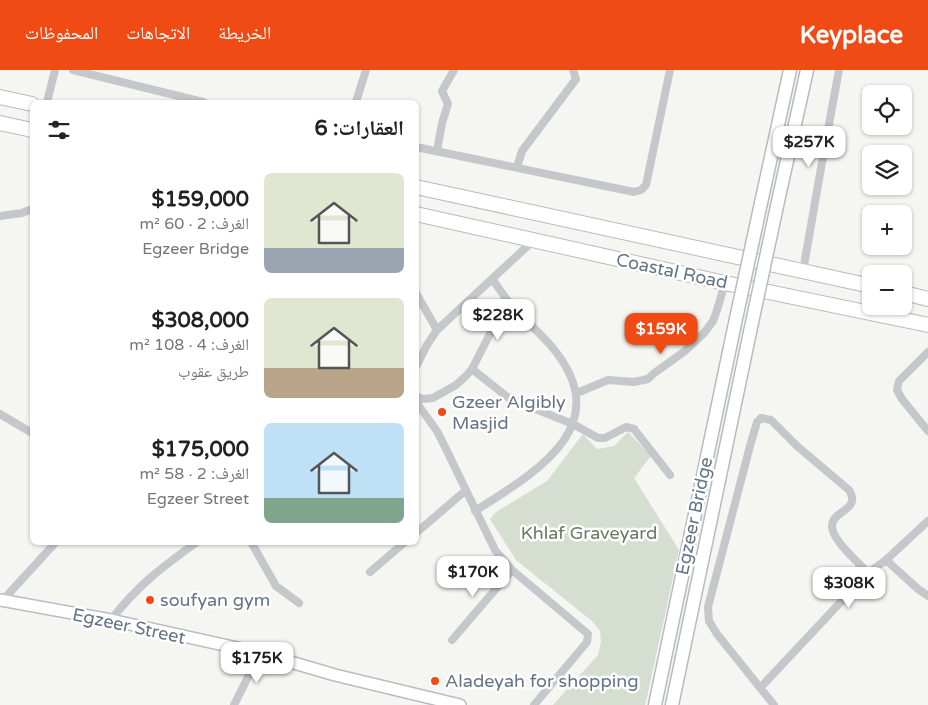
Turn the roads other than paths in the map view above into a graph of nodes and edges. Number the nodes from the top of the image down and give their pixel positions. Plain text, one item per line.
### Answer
1 (56, 70) edge
2 (73, 70) edge
3 (366, 70) edge
4 (454, 70) edge
5 (573, 70) edge
6 (670, 70) edge
7 (790, 70) edge
8 (807, 70) edge
9 (839, 70) edge
10 (0, 97) edge
11 (48, 100) edge
12 (195, 100) edge
13 (357, 100) edge
14 (30, 104) edge
15 (0, 123) edge
16 (30, 130) edge
17 (419, 148) edge
18 (437, 151) junction
19 (517, 167) junction
20 (419, 188) edge
21 (30, 211) edge
22 (419, 215) edge
23 (0, 216) edge
24 (534, 240) junction
25 (803, 271) junction
26 (492, 279) junction
27 (725, 283) junction
28 (862, 284) edge
29 (912, 295) edge
30 (419, 299) edge
31 (928, 299) edge
32 (511, 305) junction
33 (928, 325) edge
34 (436, 330) junction
35 (928, 352) edge
36 (419, 361) edge
37 (472, 369) junction
38 (577, 393) junction
39 (419, 398) edge
40 (419, 406) edge
41 (0, 414) edge
42 (573, 424) junction
43 (928, 431) edge
44 (30, 432) edge
45 (670, 475) dead end
46 (465, 491) junction
47 (475, 511) junction
48 (928, 521) edge
49 (419, 530) edge
50 (53, 545) edge
51 (193, 545) edge
52 (253, 545) edge
53 (402, 545) edge
54 (886, 560) junction
55 (512, 570) junction
56 (370, 572) dead end
57 (868, 573) junction
58 (928, 596) edge
59 (1, 600) edge
60 (299, 603) dead end
61 (111, 620) junction
62 (452, 640) dead end
63 (260, 653) junction
64 (761, 687) junction
65 (402, 692) junction
66 (234, 705) edge
67 (434, 705) edge
68 (460, 705) edge
69 (534, 705) edge
70 (654, 705) edge
71 (672, 705) edge
72 (774, 705) edge

1 - 11 street
2 - 12 street
3 - 13 street
4 - 18 street
5 - 19 street
6 - 19 street
7 - 70 main road, Egzeer Bridge, bridge
8 - 71 main road, Egzeer Bridge, bridge
9 - 25 street
10 - 14 highway
15 - 16 highway
17 - 18 street
18 - 19 street
20 - 25 highway, Coastal Road
21 - 23 street
22 - 24 highway, Coastal Road
24 - 26 street
24 - 27 highway, Coastal Road
25 - 28 highway, Coastal Road
26 - 32 street
26 - 34 street
27 - 33 highway, Coastal Road
27 - 38 street
29 - 31 highway
30 - 34 street
32 - 37 street
32 - 38 street
34 - 36 street
35 - 43 street
37 - 39 street
37 - 42 street
38 - 42 street
40 - 46 street
41 - 44 street
42 - 45 street
42 - 47 street
46 - 47 street
46 - 49 street
47 - 55 street
48 - 54 street
50 - 59 street
51 - 61 street
52 - 60 street
53 - 56 street
54 - 57 street
54 - 58 street
55 - 62 street
55 - 69 street
57 - 64 street
57 - 64 street
59 - 61 street, Egzeer Street
61 - 63 street, Egzeer Street
63 - 65 street, Egzeer Street
63 - 66 street
64 - 72 street
65 - 67 street, Egzeer Street
65 - 68 street, Egzeer Street

